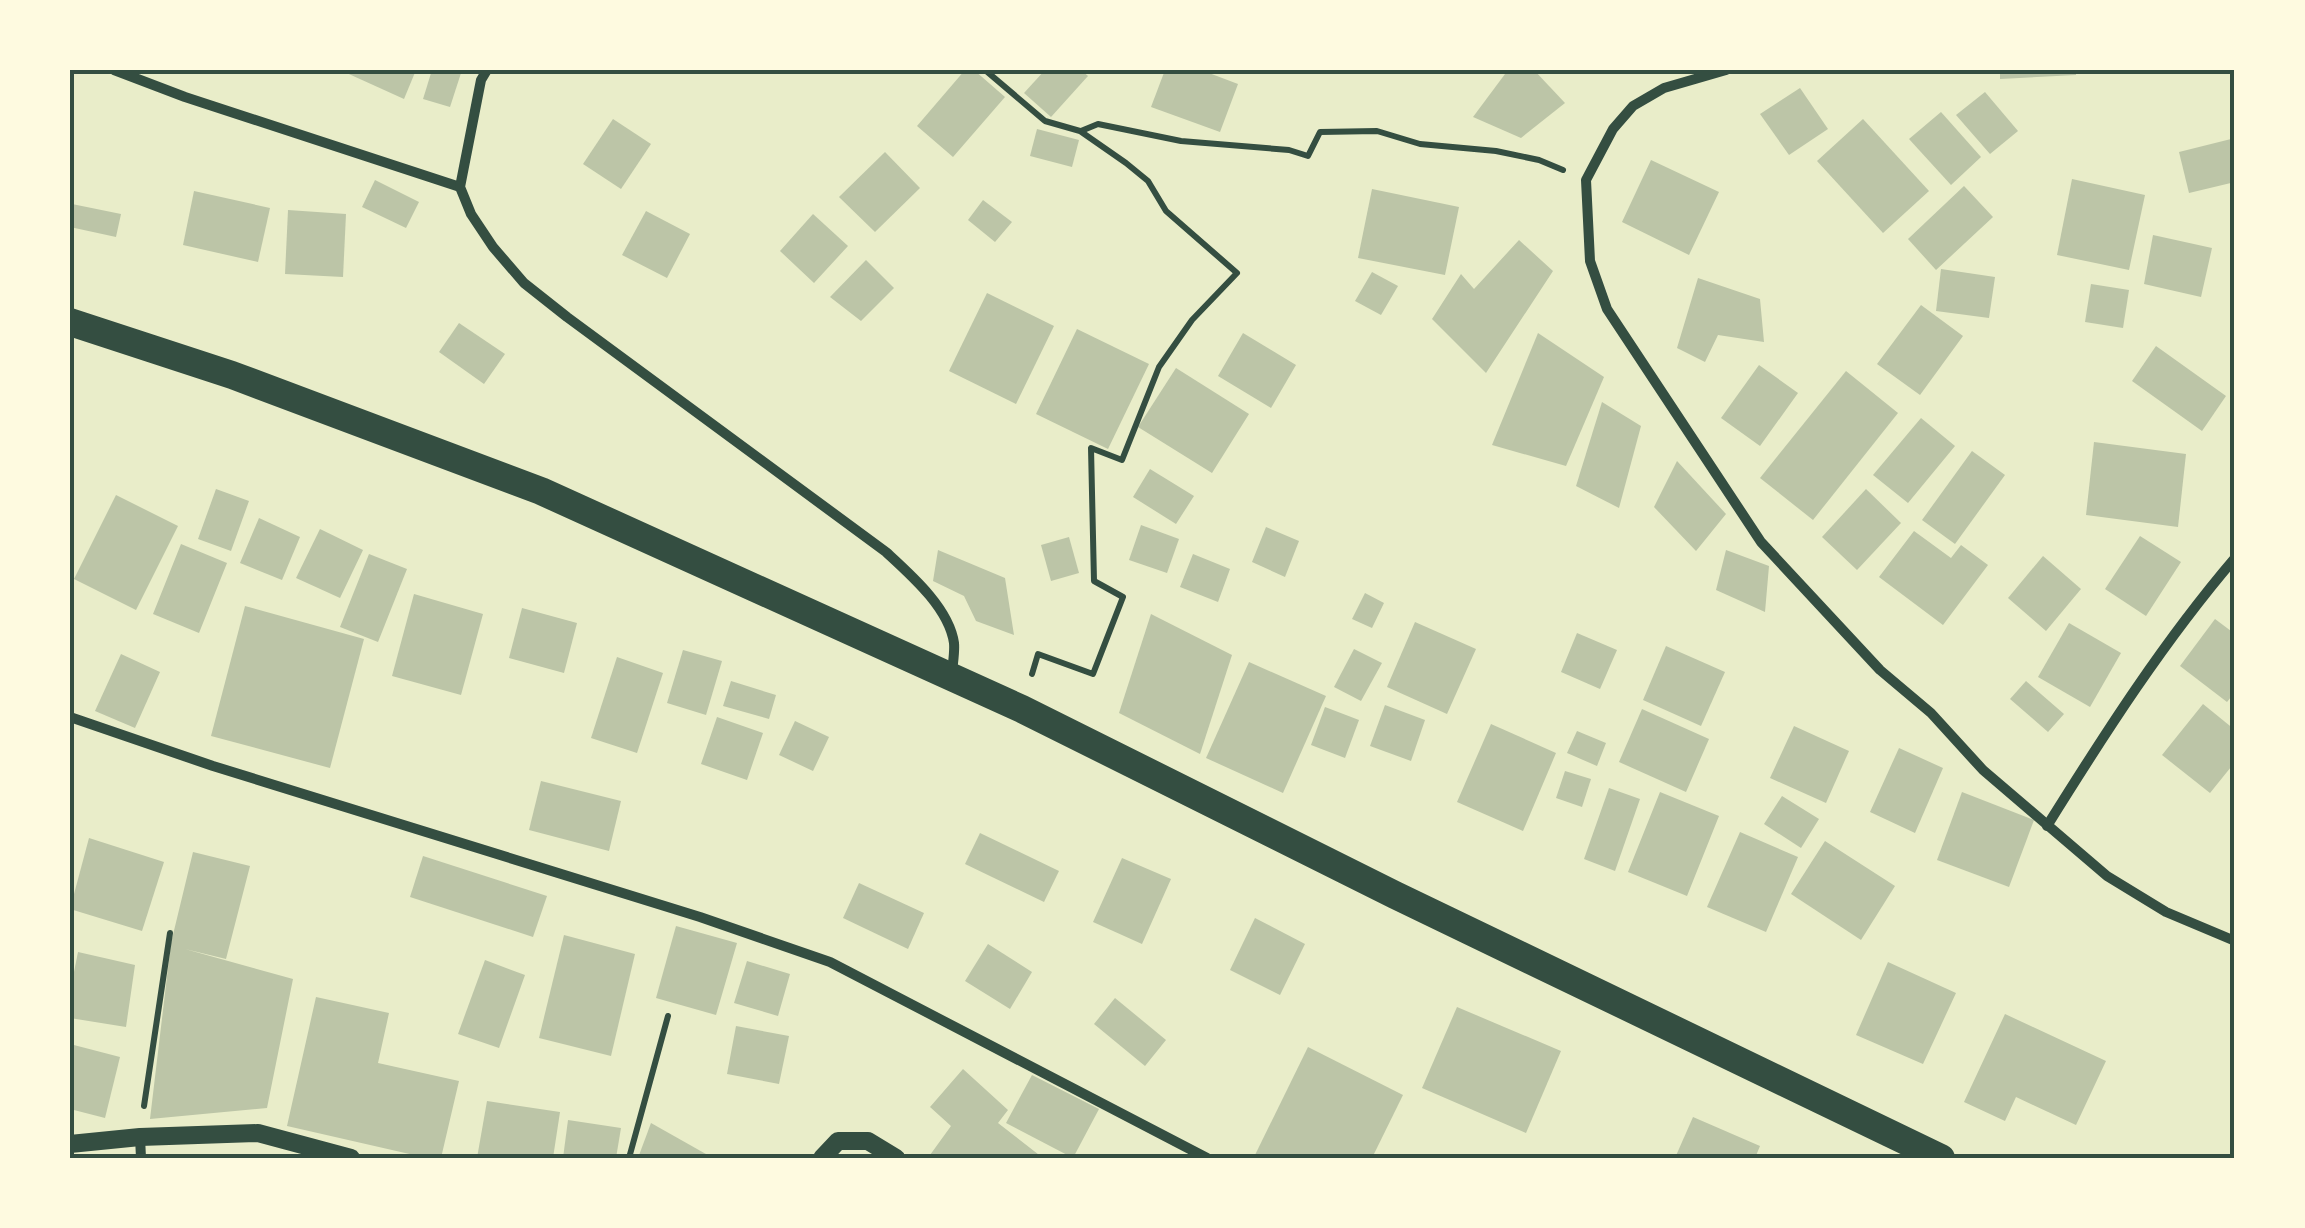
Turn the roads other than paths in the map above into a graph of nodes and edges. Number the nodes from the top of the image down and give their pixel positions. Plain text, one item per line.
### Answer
1 (114, 70) edge
2 (487, 70) edge
3 (1726, 70) edge
4 (460, 187) junction
5 (70, 322) edge
6 (2235, 558) edge
7 (952, 677) junction
8 (70, 717) edge
9 (2047, 826) junction
10 (2235, 941) edge
11 (140, 1137) junction
12 (70, 1144) edge
13 (142, 1158) edge
14 (351, 1158) edge
15 (822, 1158) edge
16 (896, 1158) edge
17 (1207, 1158) edge
18 (1941, 1158) edge

1 - 4 street
2 - 4 street
3 - 9 street
4 - 7 street
5 - 7 highway
6 - 9 street
7 - 18 highway
8 - 17 street
9 - 10 street
11 - 12 street
11 - 13 street
11 - 14 street
15 - 16 street

